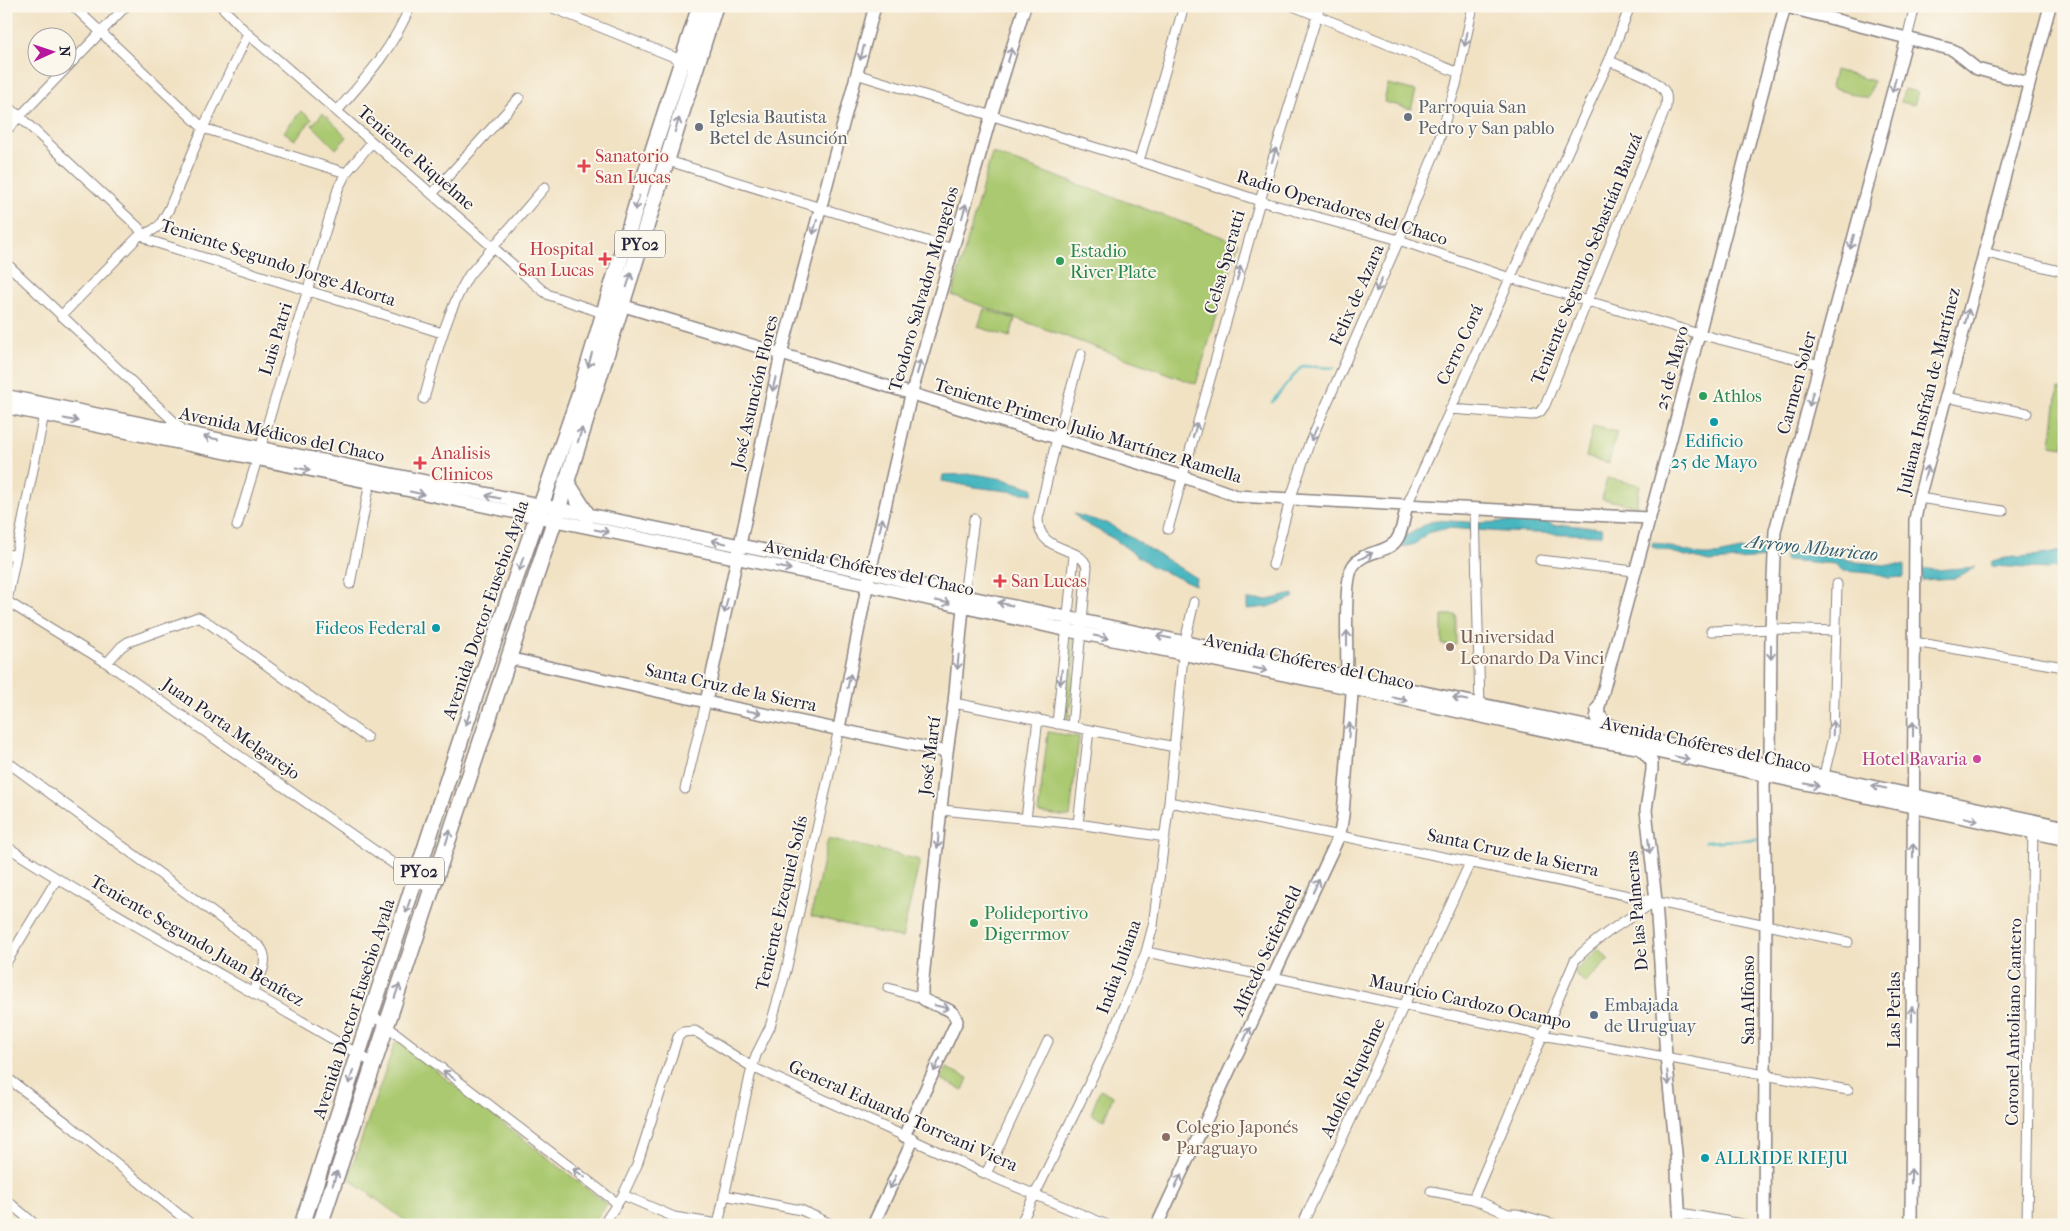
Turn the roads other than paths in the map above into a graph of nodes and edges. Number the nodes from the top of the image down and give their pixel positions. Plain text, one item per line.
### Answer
1 (72, 6) edge
2 (126, 6) edge
3 (221, 6) edge
4 (410, 6) edge
5 (700, 6) edge
6 (715, 6) edge
7 (874, 6) edge
8 (1025, 6) edge
9 (1184, 6) edge
10 (1293, 6) edge
11 (1320, 6) edge
12 (1473, 6) edge
13 (1630, 6) edge
14 (1784, 6) edge
15 (1915, 6) edge
16 (2050, 6) edge
17 (550, 7) edge
18 (1317, 16) junction
19 (101, 33) junction
20 (248, 34) junction
21 (1907, 38) junction
22 (1609, 61) junction
23 (690, 64) junction
24 (1458, 72) junction
25 (856, 74) junction
26 (2029, 83) junction
27 (519, 98) dead end
28 (6, 104) edge
29 (336, 110) junction
30 (991, 116) junction
31 (20, 117) junction
32 (203, 128) junction
33 (6, 131) edge
34 (372, 142) junction
35 (659, 158) junction
36 (1139, 161) junction
37 (346, 173) junction
38 (544, 187) dead end
39 (432, 194) junction
40 (1260, 201) junction
41 (820, 209) junction
42 (143, 235) junction
43 (1399, 240) junction
44 (495, 247) junction
45 (953, 249) junction
46 (1983, 252) junction
47 (6, 263) edge
48 (2064, 272) edge
49 (1510, 278) junction
50 (308, 291) junction
51 (1586, 301) junction
52 (621, 305) junction
53 (603, 313) junction
54 (61, 316) junction
55 (442, 334) junction
56 (1699, 334) junction
57 (781, 354) junction
58 (1081, 354) dead end
59 (1820, 364) junction
60 (911, 395) junction
61 (6, 396) edge
62 (1945, 398) junction
63 (424, 399) dead end
64 (6, 407) edge
65 (45, 409) junction
66 (1450, 409) junction
67 (2027, 413) dead end
68 (185, 438) junction
69 (1057, 438) junction
70 (257, 453) junction
71 (1181, 476) junction
72 (371, 477) junction
73 (566, 481) junction
74 (1918, 498) junction
75 (1290, 500) junction
76 (1407, 505) junction
77 (2003, 511) dead end
78 (1475, 513) junction
79 (548, 514) junction
80 (588, 516) junction
81 (974, 518) dead end
82 (1648, 518) junction
83 (237, 526) dead end
84 (1168, 529) dead end
85 (737, 552) junction
86 (6, 554) edge
87 (1074, 555) junction
88 (16, 556) junction
89 (1540, 560) dead end
90 (1273, 566) dead end
91 (1634, 571) junction
92 (869, 579) junction
93 (350, 584) dead end
94 (1837, 584) dead end
95 (963, 601) junction
96 (1194, 602) dead end
97 (7, 604) edge
98 (1082, 620) junction
99 (1067, 624) junction
100 (1771, 629) junction
101 (1712, 631) dead end
102 (1836, 631) junction
103 (1081, 633) junction
104 (1914, 642) junction
105 (1184, 647) junction
106 (508, 658) junction
107 (107, 663) junction
108 (2064, 668) edge
109 (1350, 682) junction
110 (706, 702) junction
111 (954, 703) junction
112 (1480, 703) junction
113 (1597, 709) junction
114 (1480, 716) junction
115 (1038, 720) junction
116 (1057, 724) junction
117 (1072, 727) junction
118 (839, 728) junction
119 (1089, 730) junction
120 (1596, 732) junction
121 (367, 738) dead end
122 (1663, 743) junction
123 (1175, 747) junction
124 (1640, 748) junction
125 (947, 752) junction
126 (6, 761) edge
127 (1767, 770) junction
128 (1824, 775) junction
129 (686, 789) dead end
130 (444, 791) junction
131 (461, 798) junction
132 (1913, 800) junction
133 (1169, 802) junction
134 (942, 810) junction
135 (1026, 819) junction
136 (1078, 824) junction
137 (2033, 827) junction
138 (2064, 827) edge
139 (1340, 834) junction
140 (1165, 837) junction
141 (2064, 839) edge
142 (6, 846) edge
143 (1470, 862) junction
144 (57, 879) junction
145 (416, 879) junction
146 (431, 890) junction
147 (1656, 902) junction
148 (1766, 926) junction
149 (1848, 942) dead end
150 (1146, 952) junction
151 (6, 963) edge
152 (1274, 977) junction
153 (888, 988) dead end
154 (253, 991) junction
155 (922, 998) junction
156 (1404, 1006) junction
157 (371, 1014) junction
158 (385, 1026) junction
159 (1542, 1035) junction
160 (1048, 1041) dead end
161 (358, 1054) junction
162 (1666, 1056) junction
163 (373, 1063) junction
164 (752, 1067) junction
165 (1765, 1075) junction
166 (6, 1077) edge
167 (1848, 1090) dead end
168 (908, 1138) junction
169 (986, 1174) junction
170 (1431, 1191) dead end
171 (1035, 1194) junction
172 (724, 1195) junction
173 (620, 1199) junction
174 (1473, 1199) junction
175 (6, 1200) edge
176 (1508, 1214) junction
177 (1681, 1219) edge
178 (191, 1224) edge
179 (718, 1224) edge
180 (36, 1225) edge
181 (302, 1225) edge
182 (320, 1225) edge
183 (603, 1225) edge
184 (833, 1225) edge
185 (873, 1225) edge
186 (1020, 1225) edge
187 (1107, 1225) edge
188 (1157, 1225) edge
189 (1302, 1225) edge
190 (1499, 1225) edge
191 (1557, 1225) edge
192 (1747, 1225) edge
193 (1764, 1225) edge
194 (1911, 1225) edge
195 (2027, 1225) edge

1 - 19 street
2 - 19 street
3 - 20 street, Teniente Riquelme
4 - 29 street
5 - 23 highway, Avenida Doctor Eusebio Ayala / PY02
6 - 23 highway, Avenida Doctor Eusebio Ayala / PY02
7 -> 25 street, José Asunción Flores
30 -> 8 street, Teodoro Salvador Mongelos
9 - 36 street
10 - 18 street
11 - 18 street, Celsa Speratti
12 -> 24 street, Felix de Azara
13 - 22 street, Cerro Corá
14 - 21 street
14 - 56 street, 25 de Mayo
15 - 21 street, Carmen Soler
16 - 26 street, Juliana Insfrán de Martínez
17 - 23 street
18 - 24 street
40 -> 18 street, Celsa Speratti
19 - 31 street
19 - 32 street
20 - 29 street, Teniente Riquelme
20 - 32 street
21 - 26 street
21 -> 59 street, Carmen Soler
22 - 49 street, Cerro Corá
22 - 51 street, Teniente Segundo Sebastián Bauzá
23 - 35 highway, Avenida Doctor Eusebio Ayala / PY02
24 - 43 street, Felix de Azara
25 - 30 street, Radio Operadores del Chaco
25 - 41 street, José Asunción Flores
26 - 46 street, Juliana Insfrán de Martínez
27 - 39 street
28 - 31 street, Teniente Segundo Jorge Alcorta
29 - 34 street, Teniente Riquelme
30 - 36 street, Radio Operadores del Chaco
45 -> 30 street, Teodoro Salvador Mongelos
31 - 33 street
31 - 42 street, Teniente Segundo Jorge Alcorta
32 - 37 street
32 - 42 street
34 - 37 street, Luis Patri
34 - 39 street, Teniente Riquelme
35 - 41 street
52 -> 35 highway, Avenida Doctor Eusebio Ayala / PY02
35 -> 53 highway, Avenida Doctor Eusebio Ayala / PY02
36 - 40 street, Radio Operadores del Chaco
37 - 50 street, Luis Patri
38 - 44 street
39 - 44 street, Teniente Riquelme
40 - 43 street, Radio Operadores del Chaco
71 -> 40 street, Celsa Speratti
41 - 45 street
41 -> 57 street, José Asunción Flores
42 - 50 street, Teniente Segundo Jorge Alcorta
42 - 54 street
43 - 49 street, Radio Operadores del Chaco
43 -> 75 street, Felix de Azara
44 - 53 street, Teniente Riquelme
44 - 55 street
60 -> 45 street, Teodoro Salvador Mongelos
46 - 48 street
62 -> 46 street, Juliana Insfrán de Martínez
47 - 54 street
49 - 51 street, Radio Operadores del Chaco
49 - 66 street, Cerro Corá
50 - 55 street, Teniente Segundo Jorge Alcorta
50 - 70 street, Luis Patri
51 - 56 street, Radio Operadores del Chaco
51 - 66 street, Teniente Segundo Sebastián Bauzá
52 - 57 street, Teniente Primero Julio Martínez Ramella
73 -> 52 highway, Avenida Doctor Eusebio Ayala / PY02
53 -> 79 highway, Avenida Doctor Eusebio Ayala / PY02
54 - 68 street
55 - 63 street
56 - 59 street, Radio Operadores del Chaco
56 - 82 street, 25 de Mayo
57 - 60 street, Teniente Primero Julio Martínez Ramella
57 -> 85 street, José Asunción Flores
58 - 69 street
59 -> 100 street, Carmen Soler
60 - 69 street, Teniente Primero Julio Martínez Ramella
92 -> 60 street, Teodoro Salvador Mongelos
61 - 65 main road, Avenida Médicos del Chaco
62 - 67 street
74 -> 62 street, Juliana Insfrán de Martínez
64 - 65 main road, Avenida Médicos del Chaco
65 - 68 main road, Avenida Médicos del Chaco
65 - 88 street
66 - 76 street, Cerro Corá
68 - 70 main road, Avenida Médicos del Chaco
69 - 71 street, Teniente Primero Julio Martínez Ramella
69 - 87 street
70 - 72 main road, Avenida Médicos del Chaco
70 - 83 street, Luis Patri
71 - 75 street, Teniente Primero Julio Martínez Ramella
71 - 84 street, Celsa Speratti
72 - 79 main road, Avenida Médicos del Chaco
72 - 93 street
73 - 79 highway, Avenida Doctor Eusebio Ayala / PY02
73 - 80 highway
74 - 77 street
74 - 104 street, Juliana Insfrán de Martínez
75 - 76 street, Teniente Primero Julio Martínez Ramella
75 - 90 street, Felix de Azara
76 - 78 street, Teniente Primero Julio Martínez Ramella
109 -> 76 street, Cerro Corá
78 - 82 street, Teniente Primero Julio Martínez Ramella
78 - 112 street
79 - 80 main road, Avenida Chóferes del Chaco
79 -> 85 main road, Avenida Chóferes del Chaco
79 - 106 highway, Avenida Doctor Eusebio Ayala / PY02
79 -> 130 highway, Avenida Doctor Eusebio Ayala / PY02
85 -> 80 main road, Avenida Chóferes del Chaco
81 - 95 street, José Martí
82 - 91 street, 25 de Mayo
85 - 92 main road, Avenida Chóferes del Chaco
85 -> 110 street, José Asunción Flores
86 - 88 street
87 - 98 street
87 - 99 street
88 - 97 street
89 - 91 street
91 - 113 street, 25 de Mayo
92 - 95 main road, Avenida Chóferes del Chaco
118 -> 92 street, Teniente Ezequiel Solís
94 - 102 street
95 - 99 main road, Avenida Chóferes del Chaco
95 -> 111 street, José Martí
96 - 105 street
97 - 107 street, Juan Porta Melgarejo
98 - 99 main road, Avenida Chóferes del Chaco
98 - 103 street
105 -> 98 main road, Avenida Chóferes del Chaco
99 - 103 main road, Avenida Chóferes del Chaco
99 -> 116 street
100 - 101 street
100 - 102 street
100 -> 127 street, Carmen Soler
128 -> 102 street
103 -> 105 main road, Avenida Chóferes del Chaco
103 - 117 street
104 - 108 street
132 -> 104 street, Juliana Insfrán de Martínez
105 - 109 main road, Avenida Chóferes del Chaco
105 - 123 street, India Juliana
106 - 110 street, Santa Cruz de la Sierra
106 - 131 highway, Avenida Doctor Eusebio Ayala / PY02
107 - 121 street
107 - 145 street, Juan Porta Melgarejo
112 -> 109 main road, Avenida Chóferes del Chaco
109 -> 114 main road, Avenida Chóferes del Chaco
139 -> 109 street, Alfredo Seiferheld
110 -> 118 street, Santa Cruz de la Sierra
110 - 129 street, José Asunción Flores
111 - 115 street
111 - 125 street, José Martí
112 - 114 street
112 - 120 main road, Avenida Chóferes del Chaco
113 - 120 street, 25 de Mayo
113 - 122 main road
114 - 120 main road, Avenida Chóferes del Chaco
115 - 116 street
115 - 135 street
116 - 117 street
117 - 119 street
118 - 125 street, Santa Cruz de la Sierra
118 - 164 street, Teniente Ezequiel Solís
119 - 123 street
119 - 136 street
120 - 122 main road, Avenida Chóferes del Chaco
120 - 124 main road, Avenida Chóferes del Chaco
122 - 127 main road, Avenida Chóferes del Chaco
123 - 133 street, India Juliana
124 -> 127 main road, Avenida Chóferes del Chaco
124 -> 147 street, De las Palmeras
125 - 134 street, José Martí
126 - 154 street
127 - 128 main road, Avenida Chóferes del Chaco
127 -> 132 main road, Avenida Chóferes del Chaco
127 - 148 street, San Alfonso
132 -> 128 main road, Avenida Chóferes del Chaco
130 - 131 highway
130 - 145 highway, Avenida Doctor Eusebio Ayala / PY02
146 -> 131 highway, Avenida Doctor Eusebio Ayala / PY02
132 - 137 main road, Avenida Chóferes del Chaco
194 -> 132 street, Las Perlas
133 - 139 street, Santa Cruz de la Sierra
133 - 140 street, India Juliana
134 - 135 street
134 -> 155 street, José Martí
135 - 136 street
136 - 140 street
137 - 138 main road, Avenida Chóferes del Chaco
137 - 141 main road, Avenida Chóferes del Chaco
137 - 195 street, Coronel Antoliano Cantero
139 - 143 street, Santa Cruz de la Sierra
152 -> 139 street, Alfredo Seiferheld
140 - 150 street, India Juliana
142 - 144 street, Teniente Segundo Juan Benítez
143 - 147 street, Santa Cruz de la Sierra
143 - 156 street, Adolfo Riquelme
144 - 151 street
144 - 154 street, Teniente Segundo Juan Benítez
145 - 146 street, Juan Porta Melgarejo
145 -> 157 highway, Avenida Doctor Eusebio Ayala / PY02
158 -> 146 highway, Avenida Doctor Eusebio Ayala / PY02
147 - 148 street, Santa Cruz de la Sierra
147 - 159 street
147 - 162 street, De las Palmeras
148 - 149 street, Santa Cruz de la Sierra
148 - 165 street, San Alfonso
150 - 152 street, Mauricio Cardozo Ocampo
150 - 171 street, India Juliana
152 - 156 street, Mauricio Cardozo Ocampo
188 -> 152 street, Alfredo Seiferheld
153 - 155 street
154 - 161 street, Teniente Segundo Juan Benítez
155 -> 168 street
156 - 159 street, Mauricio Cardozo Ocampo
156 - 189 street, Adolfo Riquelme
157 - 158 street
157 - 161 highway, Avenida Doctor Eusebio Ayala / PY02
158 - 163 highway, Avenida Doctor Eusebio Ayala / PY02
173 -> 158 street
159 - 162 street, Mauricio Cardozo Ocampo
159 - 174 street
160 - 169 street
161 - 163 street, Teniente Segundo Juan Benítez
161 -> 181 highway, Avenida Doctor Eusebio Ayala / PY02
162 - 165 street, Mauricio Cardozo Ocampo
162 -> 177 street, De las Palmeras
182 -> 163 highway, Avenida Doctor Eusebio Ayala / PY02
164 - 168 street, General Eduardo Torreani Viera
164 - 172 street, Teniente Ezequiel Solís
164 - 173 street, General Eduardo Torreani Viera
165 - 167 street, Mauricio Cardozo Ocampo
165 - 193 street, San Alfonso
166 - 178 street
168 - 169 street, General Eduardo Torreani Viera
168 -> 185 street
169 - 171 street, General Eduardo Torreani Viera
170 - 174 street
171 - 186 street, India Juliana
171 - 187 street, General Eduardo Torreani Viera
172 - 179 street, Teniente Ezequiel Solís
172 - 184 street
173 - 179 street
173 - 183 street
174 - 176 street
175 - 180 street
176 - 190 street
176 - 191 street
177 - 192 street

